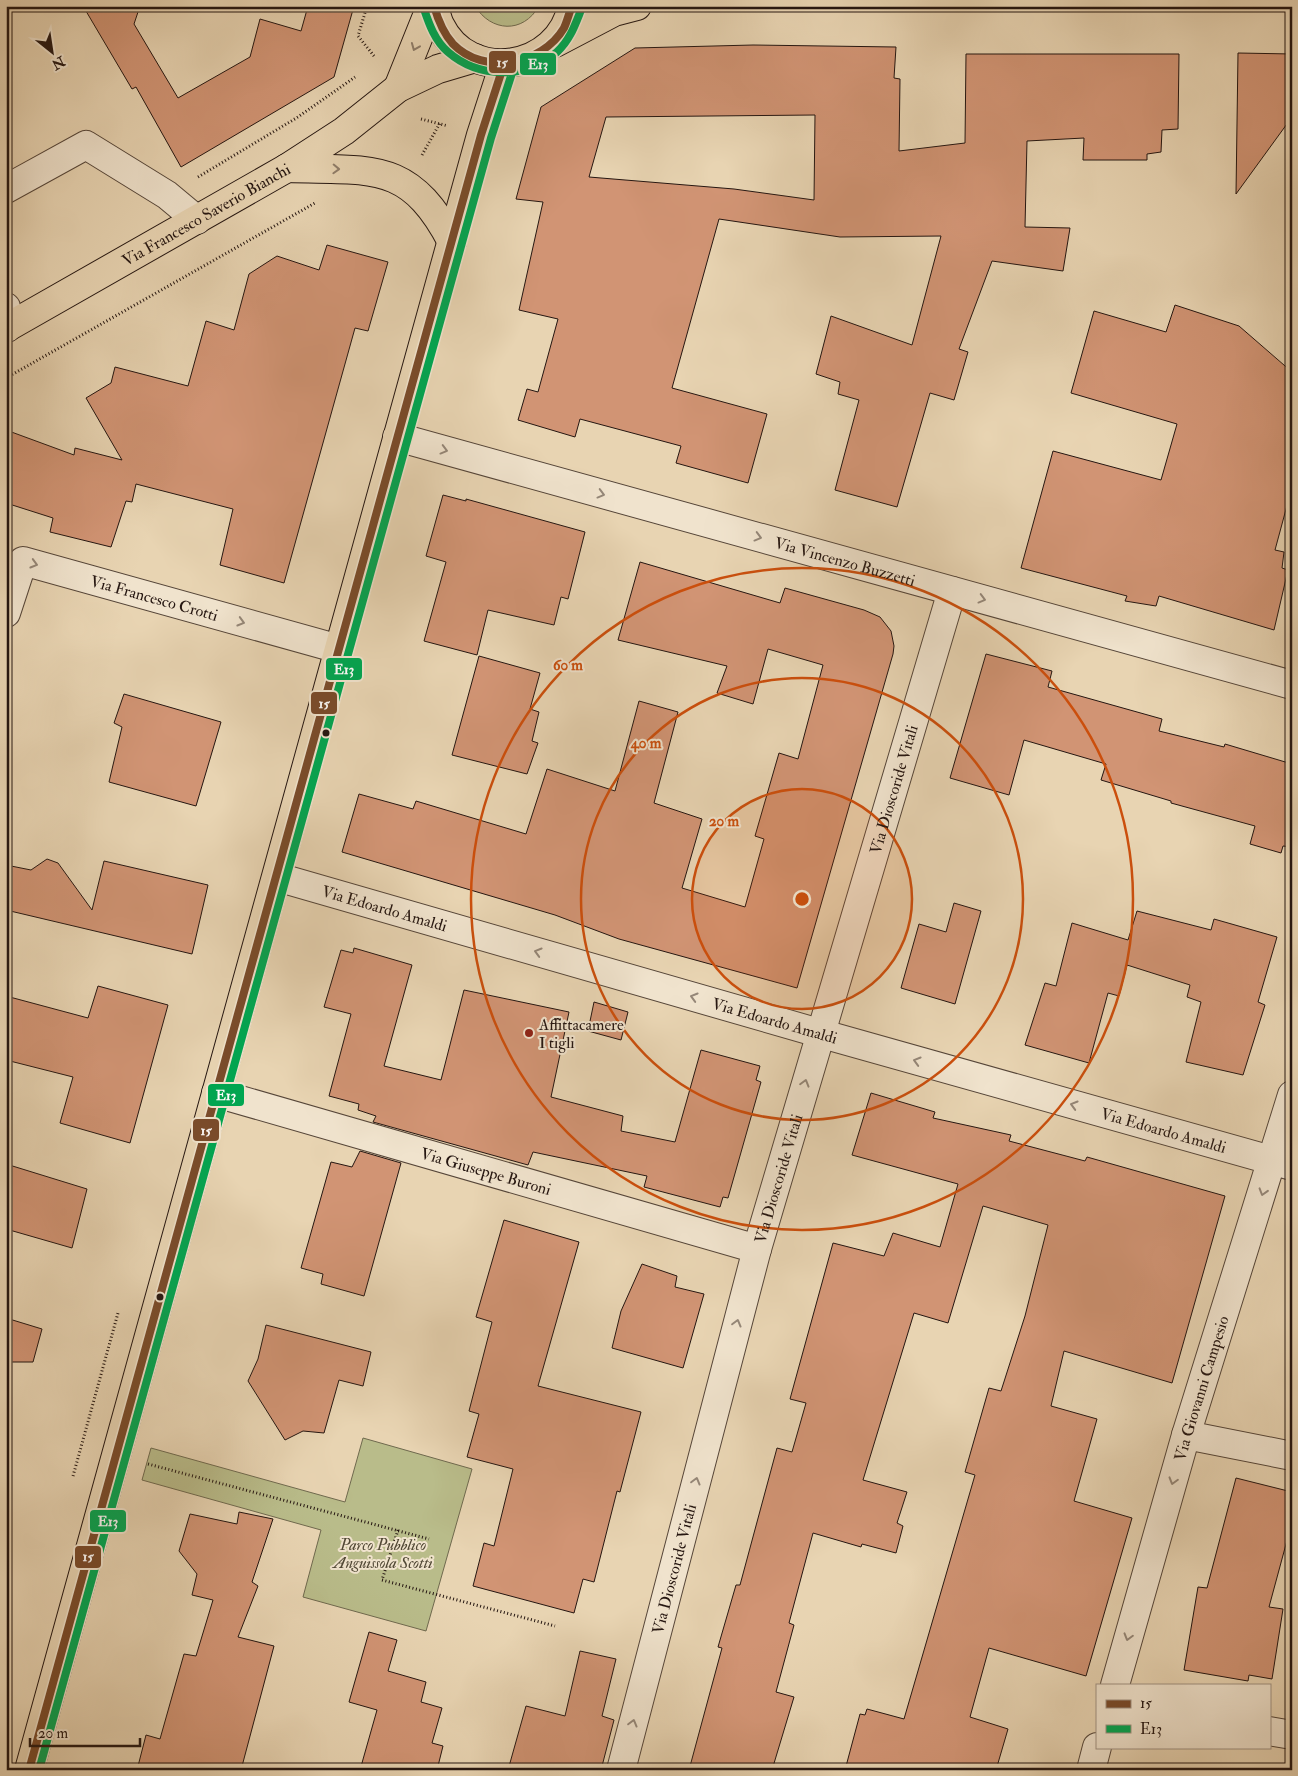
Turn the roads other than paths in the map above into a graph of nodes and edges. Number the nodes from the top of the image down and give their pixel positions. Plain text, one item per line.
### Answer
1 (433, 6) edge
2 (572, 6) edge
3 (637, 6) edge
4 (552, 45) junction
5 (475, 58) junction
6 (504, 64) junction
7 (398, 88) junction
8 (287, 168) junction
9 (6, 189) edge
10 (197, 220) junction
11 (452, 242) junction
12 (7, 321) edge
13 (398, 437) junction
14 (952, 591) junction
15 (6, 613) edge
16 (339, 649) junction
17 (1292, 685) edge
18 (278, 877) junction
19 (819, 1033) junction
20 (216, 1093) junction
21 (1292, 1095) edge
22 (1282, 1164) edge
23 (757, 1249) junction
24 (1186, 1435) junction
25 (1292, 1456) edge
26 (1115, 1684) edge
27 (1270, 1731) edge
28 (1292, 1734) edge
29 (1097, 1748) edge
30 (29, 1770) edge
31 (621, 1770) edge
32 (1091, 1770) edge

1 - 5 main road
1 -> 7 main road
2 - 4 main road
3 - 4 main road
4 - 6 main road
5 - 6 main road
5 - 7 main road, Via Francesco Saverio Bianchi
6 - 11 main road
7 - 8 main road, Via Francesco Saverio Bianchi
8 - 10 main road, Via Francesco Saverio Bianchi
8 -> 11 main road
9 - 10 street
10 - 12 main road, Via Francesco Saverio Bianchi
11 - 13 main road
13 -> 14 street, Via Vincenzo Buzzetti
13 - 16 main road
14 -> 17 street, Via Vincenzo Buzzetti
14 - 19 street, Via Dioscoride Vitali
15 -> 16 street, Via Francesco Crotti
16 - 18 main road
19 -> 18 street, Via Edoardo Amaldi
18 - 20 main road
22 -> 19 street, Via Edoardo Amaldi
23 -> 19 street, Via Dioscoride Vitali
20 - 23 street, Via Giuseppe Buroni
20 - 30 main road
21 - 22 street, Via Giovanni Campesio
22 -> 24 street, Via Giovanni Campesio
31 -> 23 street, Via Dioscoride Vitali
24 - 25 street
24 -> 26 street, Via Giovanni Campesio
27 - 28 street
29 - 32 street

